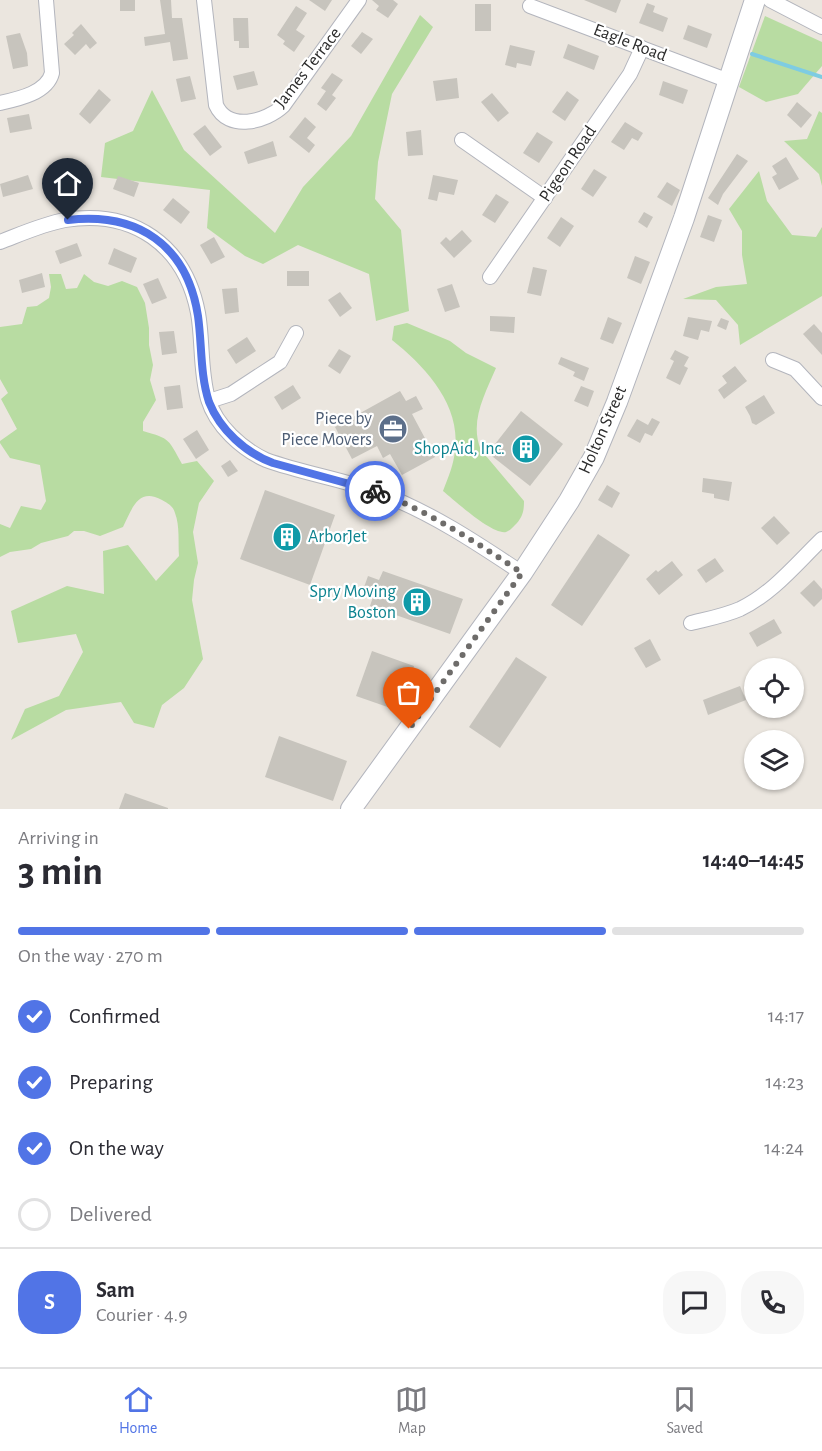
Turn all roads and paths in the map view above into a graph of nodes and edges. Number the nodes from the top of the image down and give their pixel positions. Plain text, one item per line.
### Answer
1 (46, 0) edge
2 (204, 0) edge
3 (359, 0) edge
4 (755, 0) edge
5 (770, 0) edge
6 (530, 6) dead end
7 (822, 27) edge
8 (642, 48) junction
9 (729, 81) junction
10 (0, 104) edge
11 (462, 141) dead end
12 (545, 198) junction
13 (0, 242) edge
14 (490, 277) dead end
15 (297, 333) dead end
16 (773, 360) dead end
17 (822, 398) edge
18 (209, 401) junction
19 (822, 539) edge
20 (522, 573) junction
21 (691, 624) dead end
22 (351, 809) edge

1 - 10 street
2 - 3 street, James Terrace
4 - 9 street, Holton Street
5 - 7 street
6 - 8 street, Eagle Road
8 - 9 street, Eagle Road
8 - 12 street, Pigeon Road
9 - 20 street, Holton Street
11 - 12 street
12 - 14 street, Pigeon Road
13 - 18 street
15 - 18 street
16 - 17 street
18 - 20 street
19 - 21 street
20 - 22 street, Holton Street

